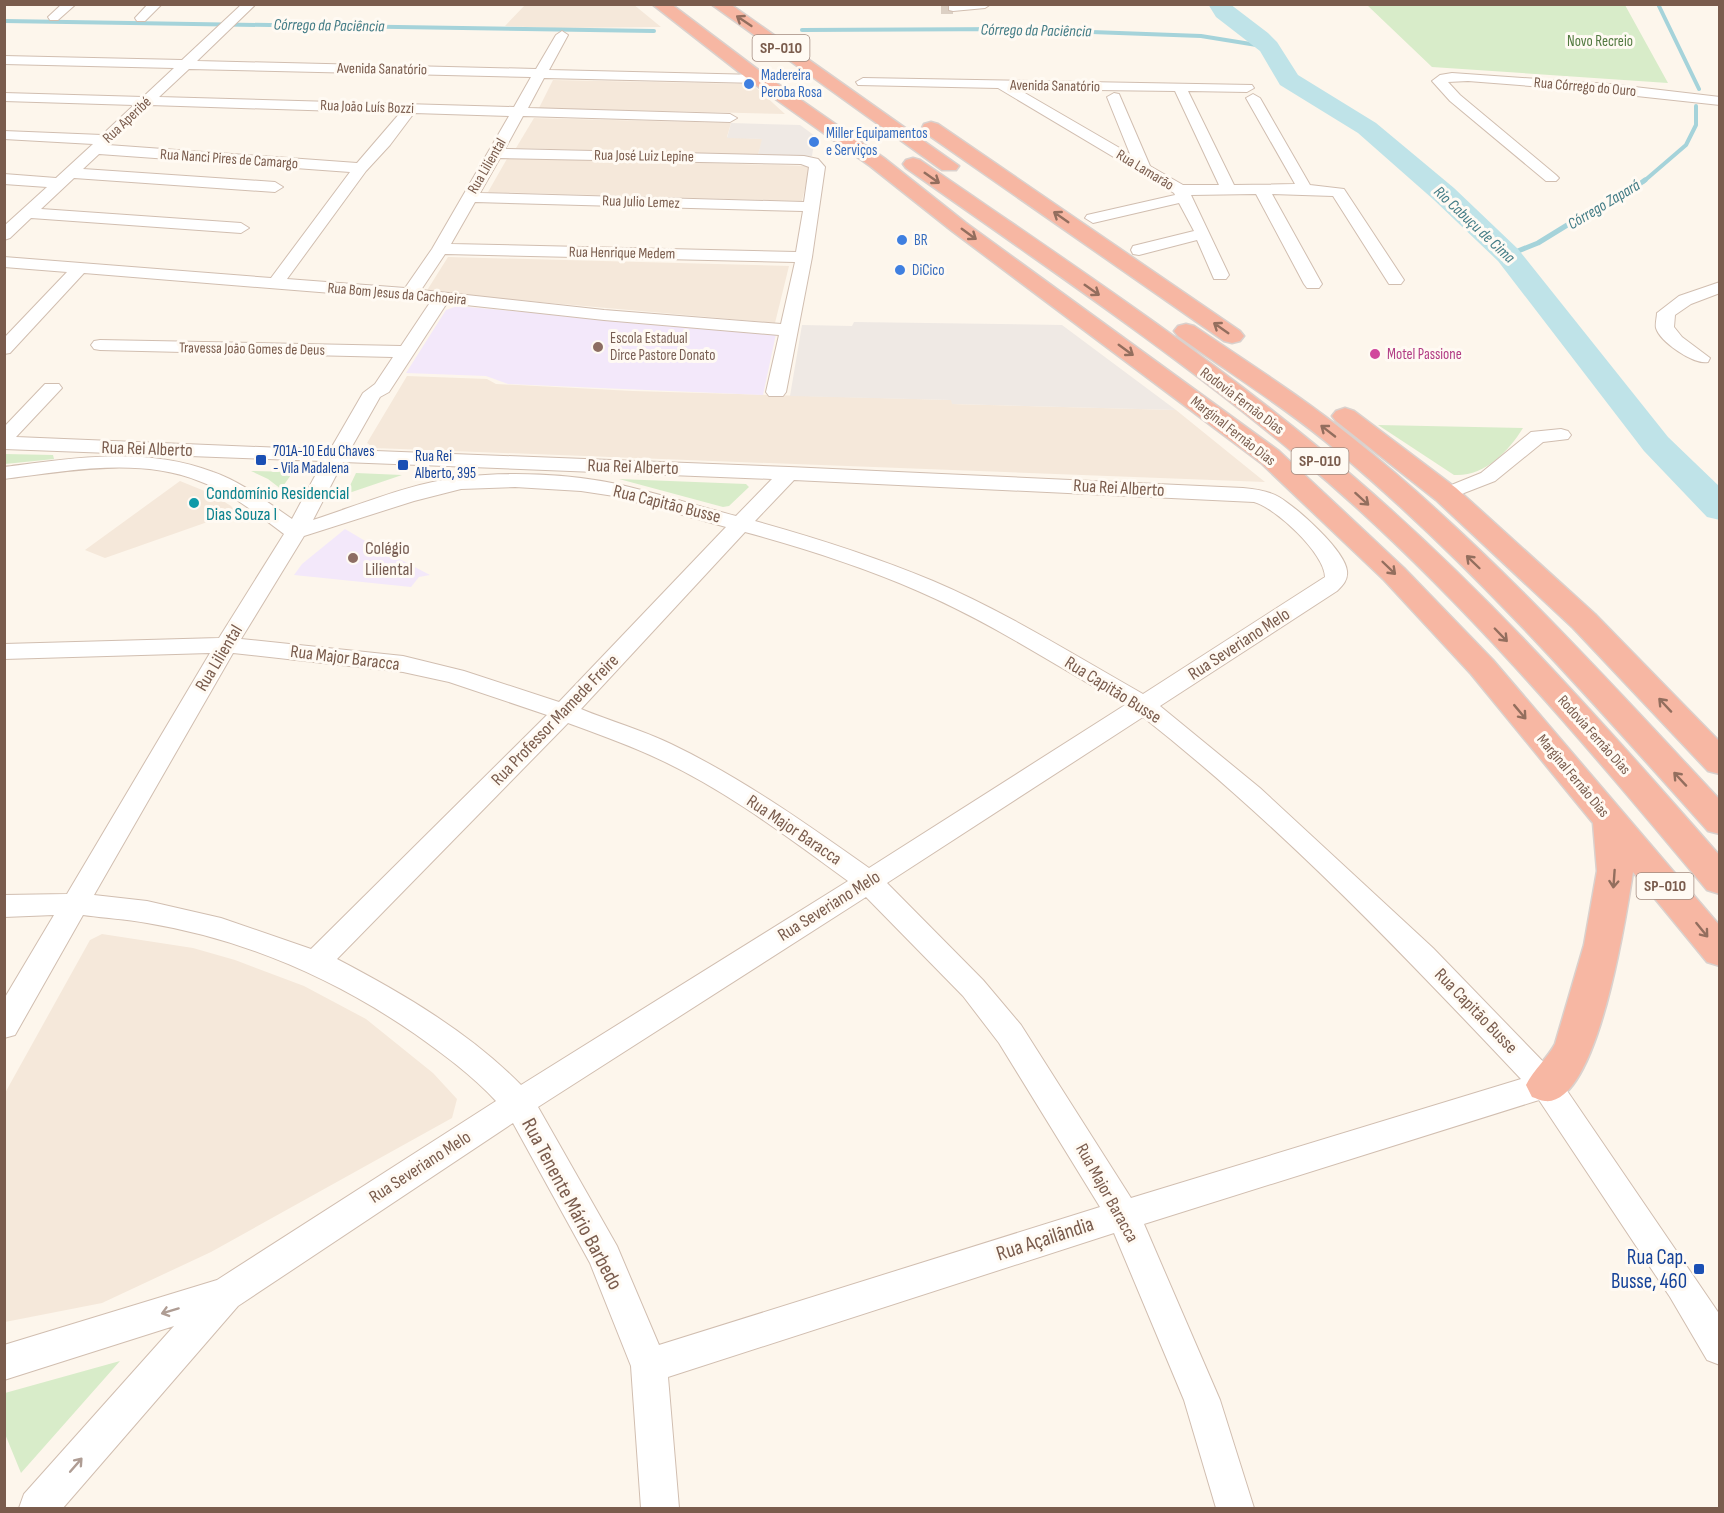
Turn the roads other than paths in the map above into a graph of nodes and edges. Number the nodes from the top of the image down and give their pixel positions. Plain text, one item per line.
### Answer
1 (70, 4) edge
2 (156, 4) edge
3 (250, 4) edge
4 (660, 4) edge
5 (719, 4) edge
6 (746, 4) edge
7 (985, 4) edge
8 (953, 7) dead end
9 (54, 18) dead end
10 (141, 18) dead end
11 (562, 35) dead end
12 (795, 37) dead end
13 (4, 60) edge
14 (187, 64) junction
15 (540, 73) junction
16 (759, 79) junction
17 (858, 79) joint
18 (1002, 85) junction
19 (1180, 88) junction
20 (4, 97) edge
21 (1114, 97) dead end
22 (148, 101) junction
23 (1719, 101) edge
24 (410, 109) junction
25 (518, 112) junction
26 (729, 118) dead end
27 (850, 120) dead end
28 (4, 135) edge
29 (102, 144) junction
30 (495, 153) junction
31 (361, 168) junction
32 (1144, 169) junction
33 (66, 178) junction
34 (1551, 178) dead end
35 (4, 179) edge
36 (275, 187) dead end
37 (1261, 189) junction
38 (1305, 189) junction
39 (1229, 190) junction
40 (1182, 194) junction
41 (470, 197) junction
42 (812, 207) junction
43 (28, 213) junction
44 (1093, 218) dead end
45 (241, 228) dead end
46 (1203, 234) junction
47 (4, 235) edge
48 (440, 249) junction
49 (1139, 250) dead end
50 (804, 257) junction
51 (4, 261) edge
52 (80, 268) junction
53 (1220, 275) dead end
54 (1395, 280) dead end
55 (275, 284) junction
56 (1313, 284) dead end
57 (1719, 287) edge
58 (410, 294) junction
59 (442, 298) junction
60 (789, 330) junction
61 (100, 345) dead end
62 (4, 349) edge
63 (1253, 350) dead end
64 (404, 352) junction
65 (1701, 358) dead end
66 (52, 388) dead end
67 (776, 392) dead end
68 (1328, 404) dead end
69 (1561, 435) dead end
70 (4, 441) edge
71 (336, 456) junction
72 (4, 473) edge
73 (789, 473) junction
74 (1446, 494) junction
75 (1261, 497) joint
76 (741, 523) junction
77 (296, 532) junction
78 (226, 645) junction
79 (4, 652) edge
80 (1143, 705) junction
81 (564, 712) junction
82 (1719, 763) edge
83 (1610, 821) junction
84 (1719, 822) edge
85 (868, 881) junction
86 (1719, 881) edge
87 (75, 904) junction
88 (4, 906) edge
89 (1719, 952) edge
90 (316, 962) junction
91 (4, 1026) edge
92 (1546, 1085) junction
93 (518, 1103) junction
94 (1123, 1215) junction
95 (226, 1294) junction
96 (1719, 1348) edge
97 (4, 1363) edge
98 (649, 1366) junction
99 (38, 1509) edge
100 (660, 1509) edge
101 (1234, 1509) edge

1 - 9 street
2 - 10 street
3 - 14 street, Rua Aperibé
4 - 16 highway, Marginal Fernão Dias / SP-010
84 -> 5 highway, Rodovia Fernão Dias / SP-010
6 - 12 highway, SP-010
7 - 8 street
11 - 15 street, Rua Liliental
13 - 14 street, Avenida Sanatório
14 - 15 street, Avenida Sanatório
14 - 22 street, Rua Aperibé
15 - 16 street, Avenida Sanatório
15 - 25 street, Rua Liliental
16 -> 83 highway, Marginal Fernão Dias / SP-010
17 - 18 street, Avenida Sanatório
63 -> 17 highway
18 - 19 street, Avenida Sanatório
18 - 32 street, Rua Lamarão
19 - 38 street, Avenida Sanatório
19 - 39 street
20 - 22 street, Rua João Luís Bozzi
21 - 32 street
22 - 24 street, Rua João Luís Bozzi
22 - 29 street, Rua Aperibé
23 - 34 street, Rua Córrego do Ouro
24 - 25 street, Rua João Luís Bozzi
24 - 31 street
25 - 26 street, Rua João Luís Bozzi
25 - 30 street, Rua Liliental
27 -> 86 highway, Rodovia Fernão Dias / SP-010
28 - 29 street, Rua Nanci Pires de Camargo
29 - 31 street, Rua Nanci Pires de Camargo
29 - 33 street, Rua Aperibé
30 - 41 street, Rua Liliental
30 - 42 street, Rua José Luiz Lepine
31 - 55 street
32 - 40 street, Rua Lamarão
33 - 35 street
33 - 36 street
33 - 43 street, Rua Aperibé
37 - 38 street, Rua Lamarão
37 - 39 street, Rua Lamarão
37 - 56 street
38 - 54 street, Rua Lamarão
39 - 40 street, Rua Lamarão
40 - 44 street
40 - 46 street
41 - 42 street, Rua Julio Lemez
41 - 48 street, Rua Liliental
42 - 50 street
43 - 45 street
43 - 47 street, Rua Aperibé
46 - 49 street
46 - 53 street
48 - 50 street, Rua Henrique Medem
48 - 58 street, Rua Liliental
50 - 60 street
51 - 52 street, Rua Bom Jesus da Cachoeira
52 - 55 street, Rua Bom Jesus da Cachoeira
52 - 62 street
55 - 58 street, Rua Bom Jesus da Cachoeira
57 - 65 street
58 - 59 street, Rua Bom Jesus da Cachoeira
59 - 60 street, Rua Bom Jesus da Cachoeira
59 - 64 street, Rua Liliental
60 - 67 street
61 - 64 street, Travessa João Gomes de Deus
64 - 71 street, Rua Liliental
66 - 70 street
68 - 74 highway, SP-010
69 - 74 street
70 - 71 street, Rua Rei Alberto
71 - 73 street, Rua Rei Alberto
71 - 77 street, Rua Liliental
72 - 77 street
73 - 75 street, Rua Rei Alberto
73 - 76 street, Rua Professor Mamede Freire
82 -> 74 highway, SP-010
75 - 80 street, Rua Severiano Melo
76 - 77 street, Rua Capitão Busse
76 - 80 street, Rua Capitão Busse
76 - 81 street, Rua Professor Mamede Freire
77 - 78 street, Rua Liliental
78 - 79 street, Rua Major Baracca
78 - 81 street, Rua Major Baracca
78 - 87 street, Rua Liliental
80 - 85 street, Rua Severiano Melo
80 - 92 street, Rua Capitão Busse
81 - 85 street, Rua Major Baracca
81 - 90 street, Rua Professor Mamede Freire
83 -> 89 highway, Marginal Fernão Dias / SP-010
83 -> 92 highway
85 - 93 street, Rua Severiano Melo
85 - 94 street, Rua Major Baracca
87 - 88 street, Rua Tenente Mário Barbedo
87 - 90 street, Rua Tenente Mário Barbedo
87 - 91 street, Rua Liliental
90 - 93 street, Rua Tenente Mário Barbedo
92 - 94 street, Rua Açailândia
92 - 96 street, Rua Capitão Busse
93 - 95 street, Rua Severiano Melo
93 - 98 street, Rua Tenente Mário Barbedo
94 - 98 street, Rua Açailândia
94 - 101 street, Rua Major Baracca
95 -> 97 street
99 -> 95 street
98 - 100 street, Rua Tenente Mário Barbedo

